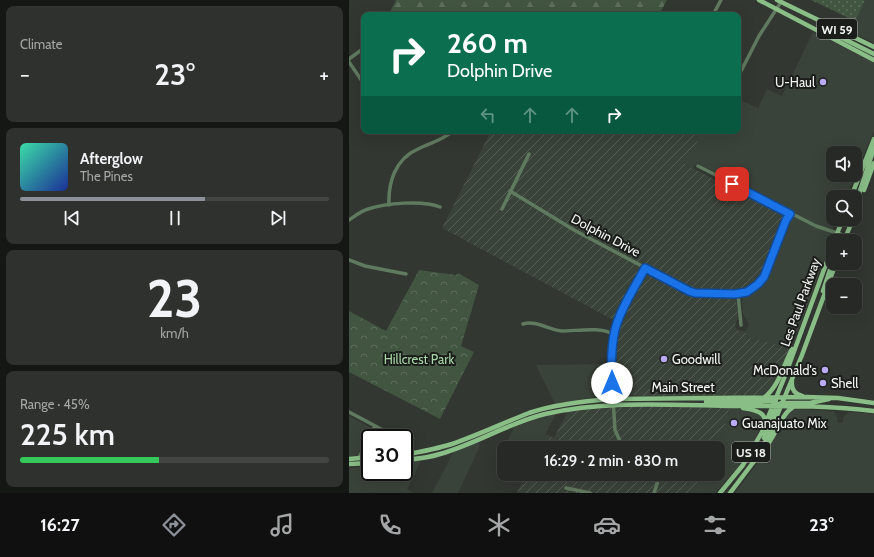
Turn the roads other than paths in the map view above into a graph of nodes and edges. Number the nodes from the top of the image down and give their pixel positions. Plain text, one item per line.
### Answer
1 (721, 0) edge
2 (759, 0) edge
3 (779, 1) edge
4 (777, 9) junction
5 (715, 12) edge
6 (823, 33) junction
7 (874, 47) edge
8 (361, 50) edge
9 (874, 54) edge
10 (349, 58) edge
11 (874, 60) edge
12 (349, 62) edge
13 (741, 71) edge
14 (361, 80) edge
15 (450, 134) edge
16 (874, 139) edge
17 (874, 146) edge
18 (529, 154) dead end
19 (874, 164) edge
20 (698, 166) dead end
21 (854, 190) edge
22 (860, 190) edge
23 (511, 191) junction
24 (862, 194) edge
25 (389, 205) junction
26 (440, 207) dead end
27 (502, 209) dead end
28 (790, 214) junction
29 (349, 220) edge
30 (840, 226) edge
31 (838, 233) joint
32 (349, 260) edge
33 (826, 264) edge
34 (645, 268) junction
35 (830, 270) edge
36 (833, 270) edge
37 (406, 274) dead end
38 (738, 294) junction
39 (818, 310) junction
40 (523, 324) dead end
41 (741, 325) dead end
42 (801, 333) junction
43 (614, 335) junction
44 (793, 379) junction
45 (765, 397) junction
46 (806, 397) junction
47 (613, 398) junction
48 (784, 398) junction
49 (837, 398) junction
50 (576, 403) junction
51 (778, 403) junction
52 (874, 403) edge
53 (688, 404) junction
54 (613, 405) junction
55 (734, 406) junction
56 (797, 407) junction
57 (811, 407) junction
58 (848, 408) junction
59 (874, 411) edge
60 (349, 412) edge
61 (557, 412) junction
62 (375, 426) junction
63 (764, 428) junction
64 (373, 429) edge
65 (381, 429) edge
66 (466, 438) junction
67 (620, 441) edge
68 (456, 442) junction
69 (468, 444) junction
70 (458, 448) junction
71 (430, 450) junction
72 (760, 452) junction
73 (413, 453) edge
74 (361, 454) edge
75 (432, 456) junction
76 (349, 459) edge
77 (413, 459) edge
78 (361, 460) edge
79 (358, 461) junction
80 (361, 462) edge
81 (349, 464) edge
82 (657, 481) edge
83 (726, 486) junction
84 (566, 488) dead end
85 (590, 493) edge
86 (654, 493) edge
87 (720, 493) edge
88 (724, 493) edge
89 (730, 493) edge

1 - 5 street
2 - 4 main road, WI 59
3 - 4 street
3 - 7 main road, WI 59
4 - 6 main road, WI 59
4 - 13 street
6 - 9 main road, WI 59
6 - 11 main road
8 - 10 street
12 - 14 street
15 - 25 street
16 - 21 main road
17 - 22 main road
18 - 23 street
19 - 24 main road
20 - 28 street
23 - 27 street
23 - 34 street, Dolphin Drive
25 - 26 street
25 - 29 street
28 - 31 street
28 - 38 street, Dolphin Drive
30 - 31 main road
32 - 37 street
33 - 42 main road, Les Paul Parkway / US 18
34 - 38 street, Dolphin Drive
34 - 43 street
35 - 39 main road
36 - 39 main road, Les Paul Parkway / US 18
38 - 41 street
39 - 44 main road, Les Paul Parkway / US 18
40 - 43 street
42 - 45 main road
42 - 51 main road, Les Paul Parkway / US 18
43 - 47 street
44 - 46 main road
44 - 48 main road, Les Paul Parkway / US 18
45 - 47 main road, Main Street
45 - 51 main road, Main Street
46 - 48 main road, Main Street
46 - 49 main road, Main Street
47 - 50 main road, Main Street
47 - 54 street
48 - 51 main road, Les Paul Parkway / US 18
48 - 51 main road, Main Street
49 - 51 main road
49 - 52 main road, Main Street
49 - 57 main road
49 - 58 main road
50 - 61 main road
50 - 66 main road, Main Street
51 - 53 main road
51 - 55 main road, Main Street
51 - 56 main road, Main Street
51 - 63 main road, Les Paul Parkway / US 18
51 - 72 main road, Les Paul Parkway / US 18
53 - 54 main road, Main Street
53 - 55 main road, Main Street
54 - 61 main road, Main Street
54 - 67 street
55 - 63 main road
56 - 57 main road, Main Street
56 - 72 main road
57 - 58 main road, Main Street
58 - 59 main road, Main Street
60 - 62 street
61 - 69 main road, Main Street
62 - 64 street
62 - 65 street
63 - 83 main road, Les Paul Parkway / US 18
66 - 68 main road, Main Street
66 - 69 main road
68 - 70 main road
68 - 71 main road, Main Street
69 - 70 main road, Main Street
70 - 75 main road, Main Street
71 - 73 main road, Main Street
71 - 75 main road
72 - 89 main road, Les Paul Parkway / US 18
74 - 79 street
75 - 77 main road, Main Street
76 - 79 main road
78 - 79 main road
79 - 80 main road
79 - 81 main road
82 - 86 street
83 - 87 main road, Les Paul Parkway / US 18
83 - 88 main road
84 - 85 street

